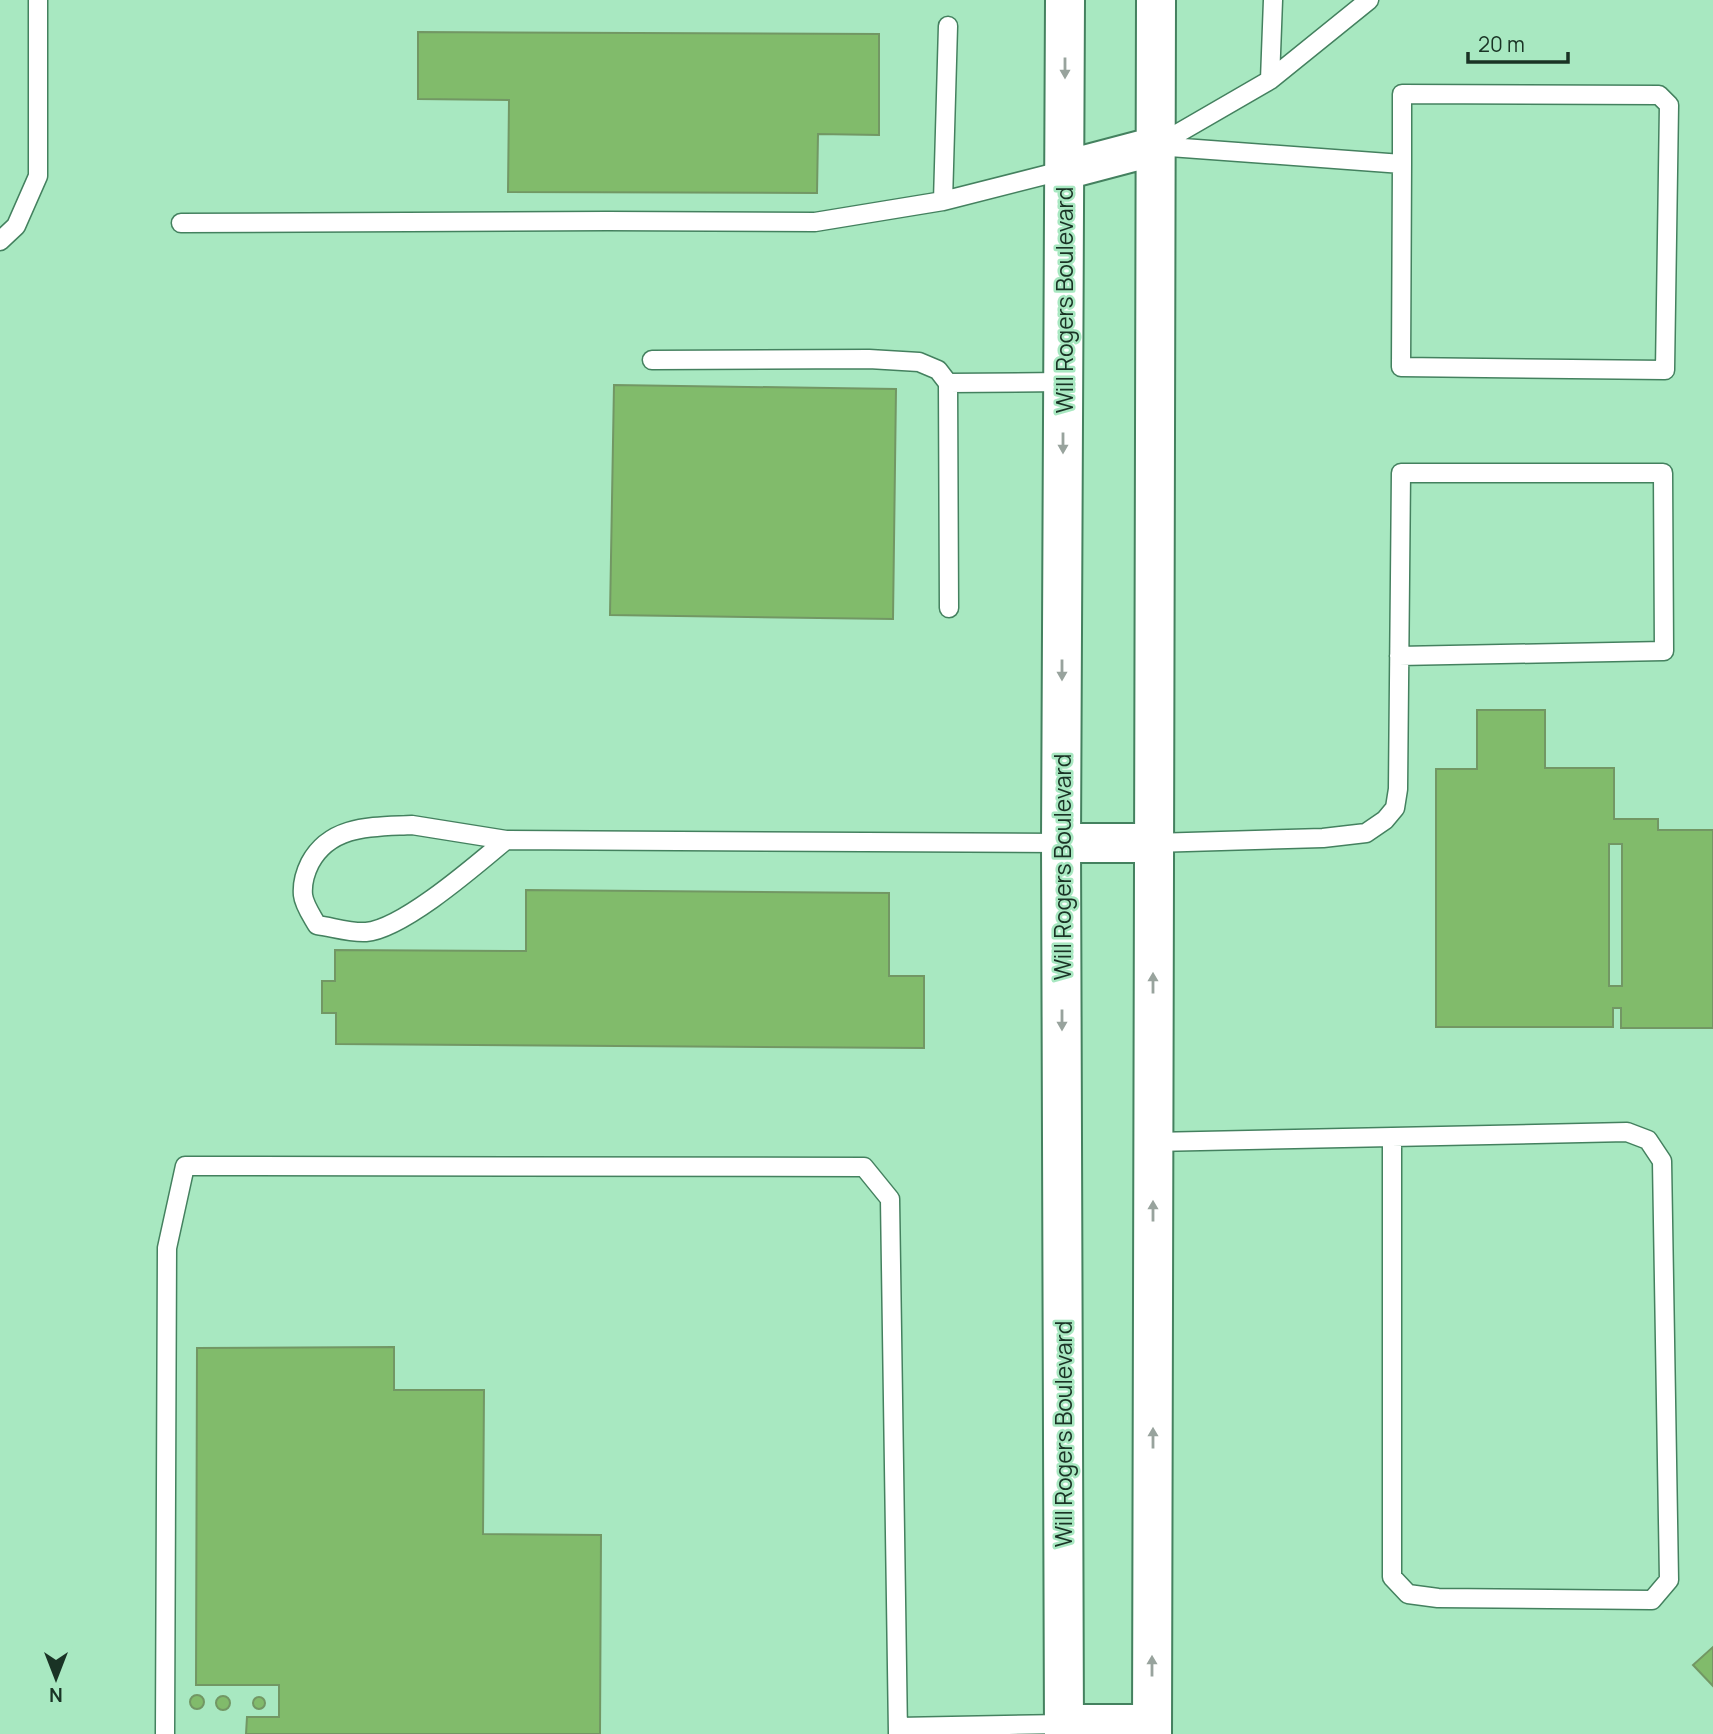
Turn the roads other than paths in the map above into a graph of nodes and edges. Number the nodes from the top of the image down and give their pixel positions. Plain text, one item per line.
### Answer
1 (38, 0) edge
2 (1065, 0) edge
3 (1156, 0) edge
4 (1273, 0) edge
5 (1369, 0) edge
6 (948, 26) dead end
7 (1270, 80) junction
8 (1156, 146) junction
9 (1402, 164) junction
10 (1065, 170) junction
11 (943, 201) junction
12 (181, 223) dead end
13 (0, 241) edge
14 (652, 360) dead end
15 (1064, 382) junction
16 (948, 383) junction
17 (949, 608) dead end
18 (1399, 656) junction
19 (506, 840) junction
20 (1061, 843) junction
21 (1153, 843) junction
22 (1392, 1137) junction
23 (1153, 1142) junction
24 (1064, 1729) edge
25 (1152, 1729) edge
26 (898, 1731) edge
27 (166, 1734) edge

1 - 13 lane
2 -> 10 main road, Will Rogers Boulevard
3 - 8 main road
4 - 7 lane
5 - 7 lane
6 - 11 lane
7 - 8 lane
8 - 9 lane
8 - 10 main road
8 - 21 main road
9 - 9 lane
10 - 11 lane
10 - 15 main road, Will Rogers Boulevard
11 - 12 lane
14 - 16 lane
15 - 16 lane
15 -> 20 main road, Will Rogers Boulevard
16 - 17 lane
18 - 18 lane
18 - 21 lane
19 - 19 lane
19 - 20 lane
20 - 21 main road
20 -> 24 main road, Will Rogers Boulevard
23 -> 21 main road
22 - 22 lane
22 - 23 lane
25 -> 23 main road
24 - 25 main road
24 - 26 lane
26 - 27 lane

